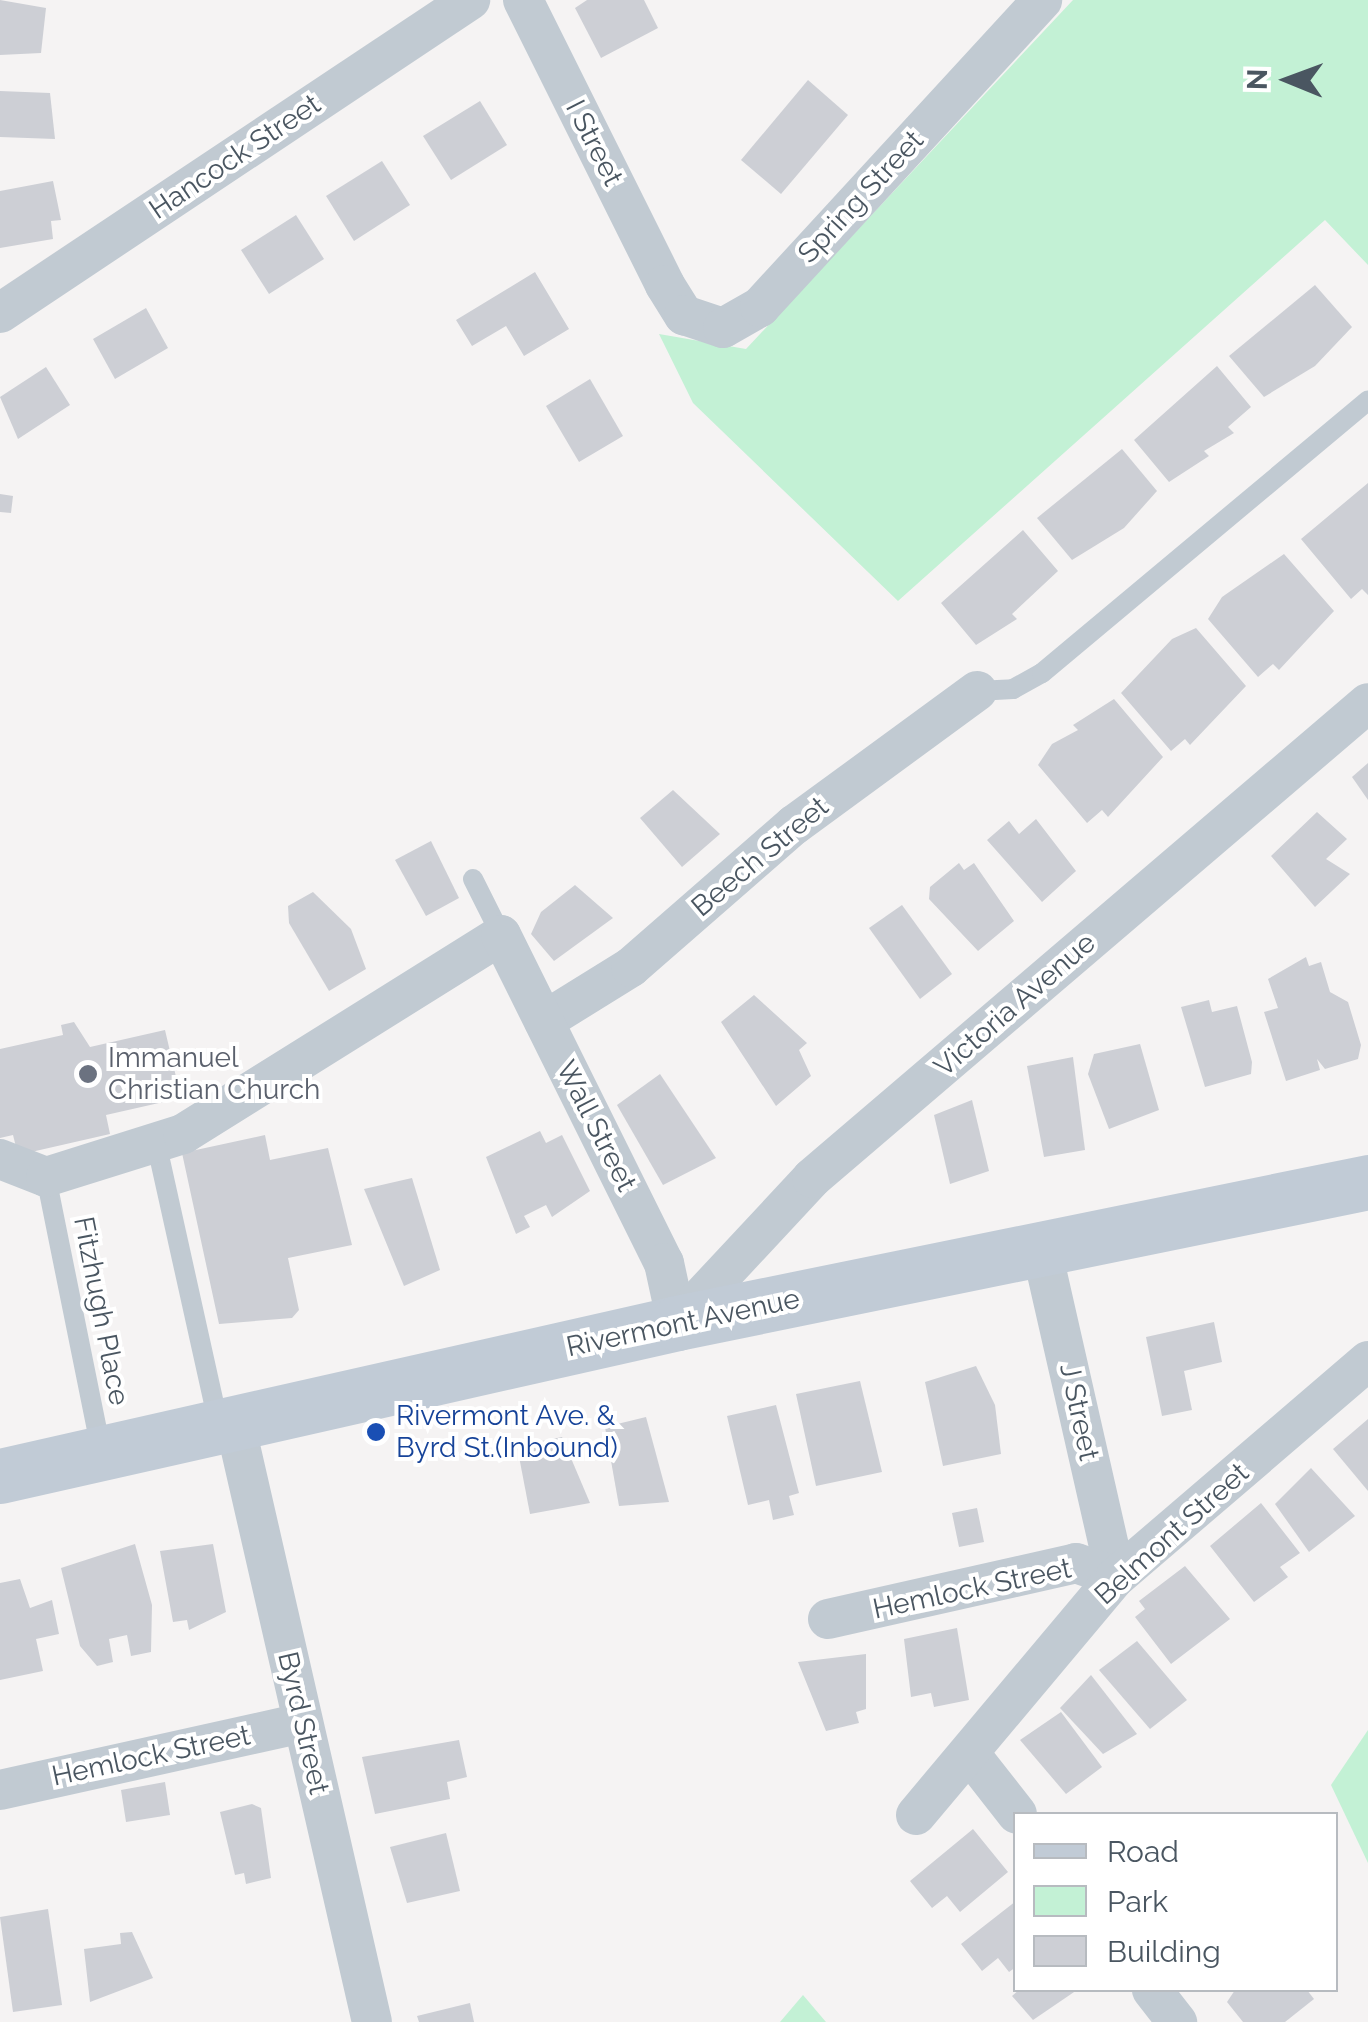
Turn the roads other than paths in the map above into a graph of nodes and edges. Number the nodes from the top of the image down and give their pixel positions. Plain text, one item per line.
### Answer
1 (470, 0) edge
2 (522, 0) edge
3 (1042, 0) edge
4 (665, 286) joint
5 (0, 313) edge
6 (1368, 400) edge
7 (976, 691) joint
8 (1368, 702) edge
9 (473, 879) dead end
10 (501, 935) junction
11 (544, 1022) junction
12 (156, 1142) junction
13 (0, 1159) edge
14 (46, 1177) junction
15 (1368, 1182) edge
16 (1041, 1247) junction
17 (677, 1323) junction
18 (1368, 1361) edge
19 (227, 1426) junction
20 (102, 1456) junction
21 (0, 1476) edge
22 (1116, 1577) junction
23 (828, 1619) dead end
24 (302, 1722) junction
25 (970, 1754) junction
26 (0, 1790) edge
27 (1015, 1812) edge
28 (916, 1816) dead end
29 (1154, 1992) edge
30 (372, 2022) edge
31 (1177, 2022) edge

1 - 5 street, Hancock Street
2 - 4 street, I Street
3 - 4 street, Spring Street
6 - 7 lane
7 - 11 street, Beech Street
8 - 17 street, Victoria Avenue
9 - 10 lane
10 - 11 street, Wall Street
10 - 12 street
11 - 17 street, Wall Street
12 - 14 street
12 - 19 lane
13 - 14 street
14 - 20 lane, Fitzhugh Place
15 - 16 main road, Rivermont Avenue
16 - 17 main road, Rivermont Avenue
16 - 22 street, J Street
17 - 19 main road, Rivermont Avenue
18 - 22 street, Belmont Street
19 - 20 main road, Rivermont Avenue
19 - 24 street, Byrd Street
20 - 21 main road, Rivermont Avenue
22 - 23 street, Hemlock Street
22 - 25 street, Belmont Street
24 - 26 street, Hemlock Street
24 - 30 street, Byrd Street
25 - 27 street
25 - 28 street, Belmont Street
29 - 31 street

